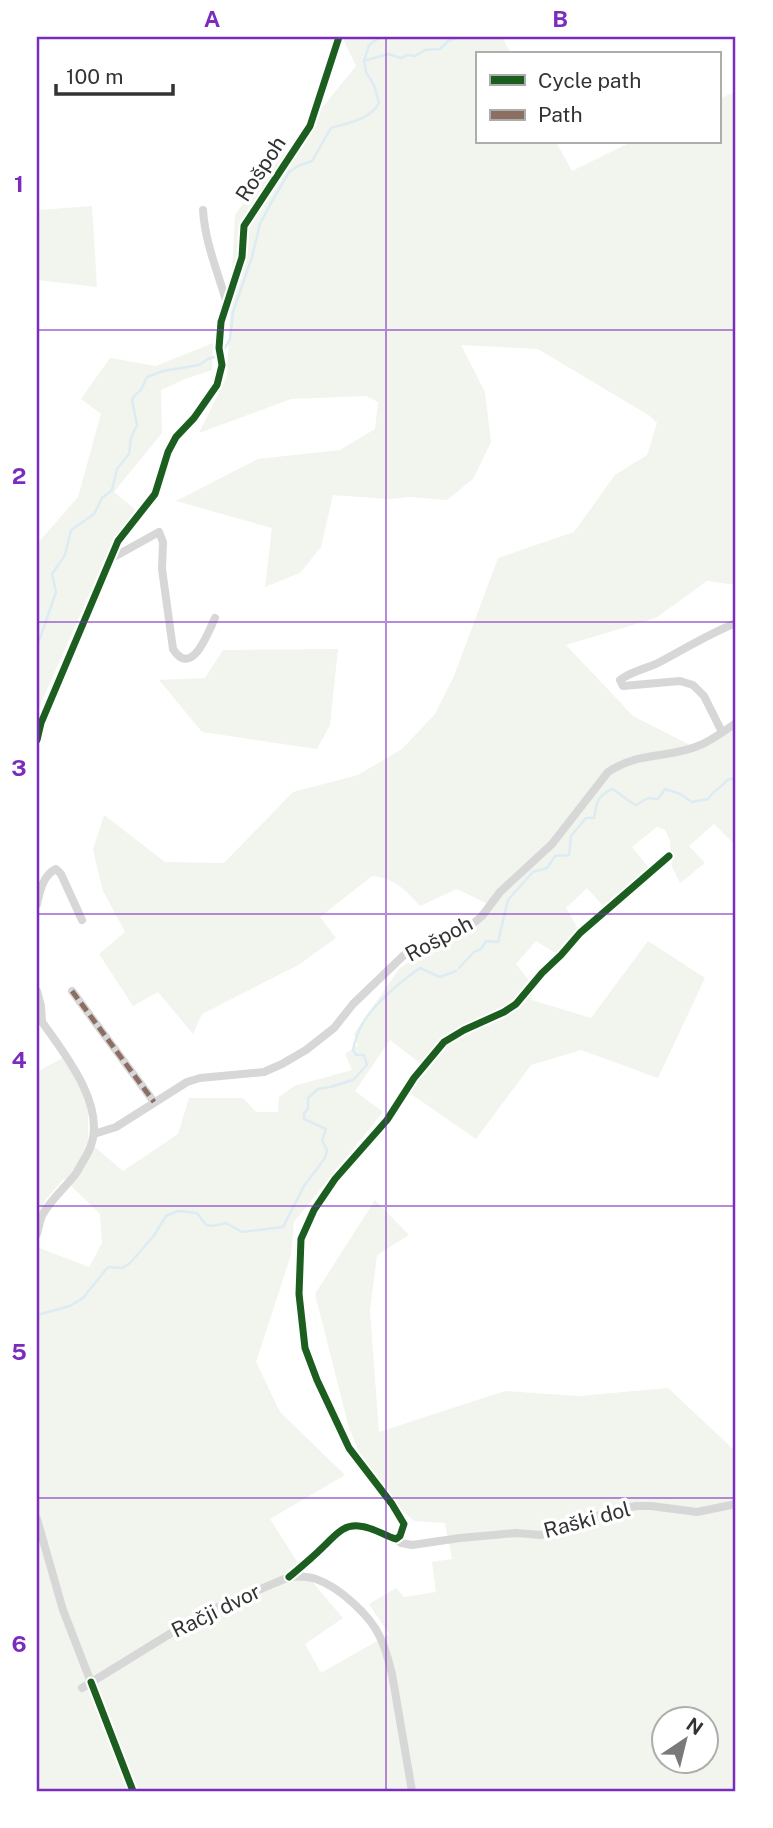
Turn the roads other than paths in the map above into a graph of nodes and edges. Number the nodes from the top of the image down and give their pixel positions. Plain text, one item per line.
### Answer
1 (339, 37) edge
2 (203, 210) dead end
3 (227, 304) junction
4 (111, 559) junction
5 (215, 618) dead end
6 (736, 623) edge
7 (736, 723) edge
8 (723, 732) junction
9 (37, 740) edge
10 (669, 856) dead end
11 (37, 904) edge
12 (82, 920) dead end
13 (37, 991) edge
14 (72, 991) dead end
15 (39, 1018) edge
16 (154, 1102) junction
17 (94, 1134) junction
18 (37, 1234) edge
19 (736, 1504) edge
20 (37, 1519) edge
21 (396, 1539) junction
22 (289, 1577) junction
23 (91, 1682) junction
24 (82, 1688) dead end
25 (134, 1791) edge
26 (412, 1791) edge

1 - 3 street, Rošpoh
2 - 3 street
3 - 4 street, Rošpoh
4 - 5 street
4 - 9 street
6 - 8 street
7 - 8 street, Rošpoh
8 - 16 street, Rošpoh
10 - 21 street
11 - 12 street
13 - 15 street
14 - 16 street
15 - 17 street
16 - 17 street, Rošpoh
17 - 18 street
19 - 21 street, Raški dol
20 - 23 street
21 - 22 street, Raški dol
22 - 23 street, Račji dvor
22 - 26 street
23 - 24 street, Račji dvor
23 - 25 street

